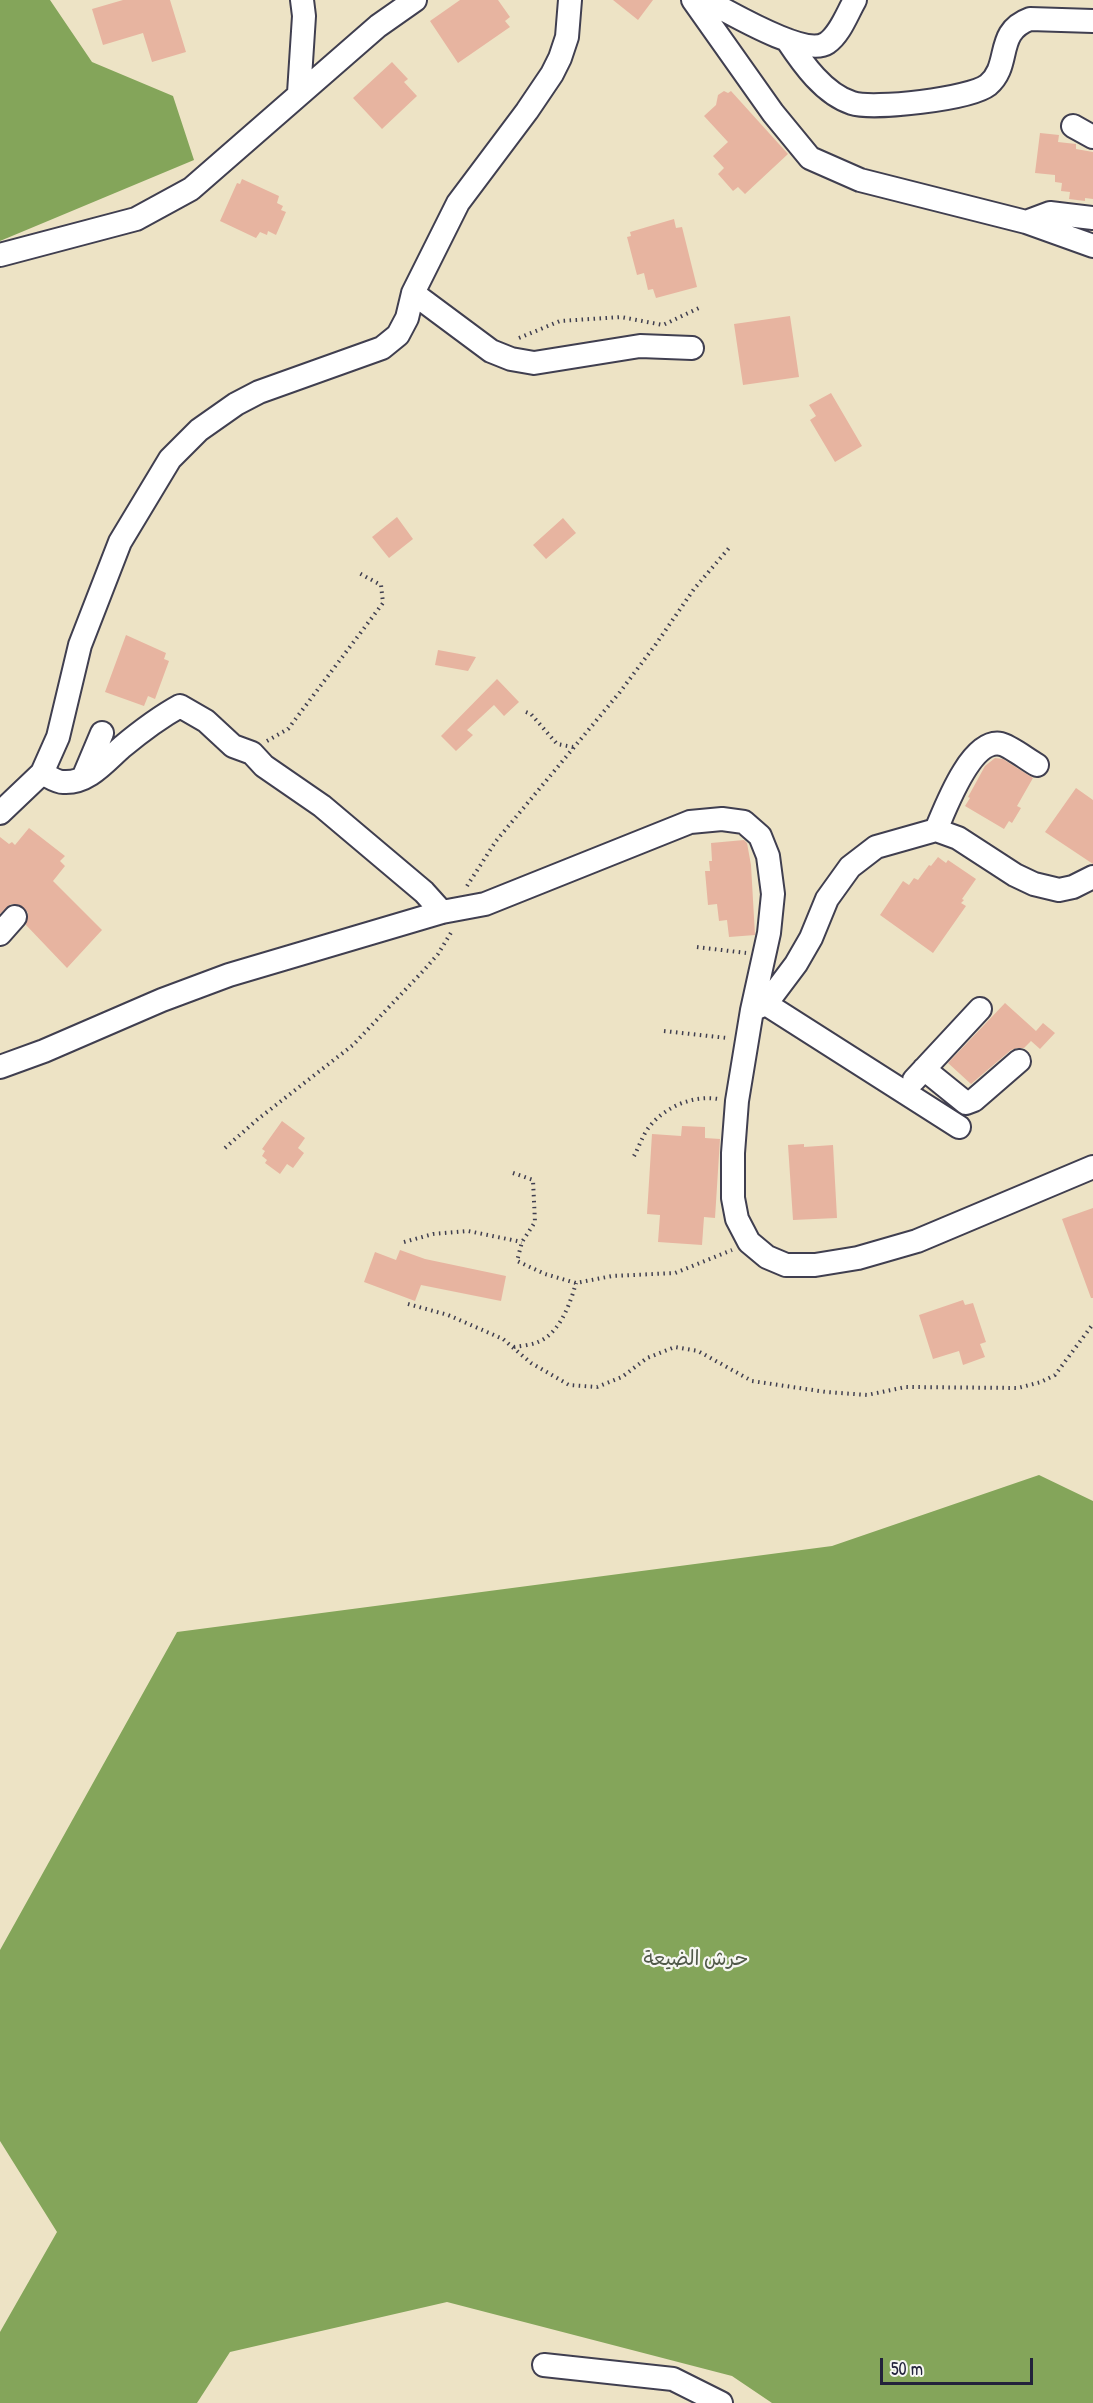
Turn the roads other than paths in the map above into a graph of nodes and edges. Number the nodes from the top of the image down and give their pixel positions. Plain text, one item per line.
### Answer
1 (302, 0) edge
2 (415, 0) edge
3 (570, 0) edge
4 (693, 0) edge
5 (706, 0) edge
6 (855, 0) edge
7 (1093, 21) edge
8 (787, 40) junction
9 (299, 93) junction
10 (1073, 126) dead end
11 (1093, 136) edge
12 (1093, 218) edge
13 (1026, 222) junction
14 (1093, 246) edge
15 (0, 255) edge
16 (413, 293) junction
17 (692, 348) dead end
18 (102, 733) dead end
19 (1037, 765) dead end
20 (42, 773) junction
21 (83, 778) junction
22 (0, 813) edge
23 (936, 830) junction
24 (1093, 878) edge
25 (452, 910) junction
26 (759, 1007) junction
27 (980, 1010) dead end
28 (1019, 1061) dead end
29 (0, 1067) edge
30 (924, 1069) junction
31 (905, 1090) junction
32 (959, 1128) dead end
33 (1093, 1167) edge
34 (544, 2365) dead end
35 (721, 2403) edge

1 - 9 street
2 - 9 street
3 - 16 street
4 - 13 street
5 - 8 street
6 - 8 street
7 - 8 street
9 - 15 street
10 - 11 street
12 - 13 street
13 - 14 street
16 - 17 street
16 - 20 street
18 - 21 street
19 - 23 street
20 - 21 street
20 - 22 street
21 - 25 street
23 - 24 street
23 - 26 street
25 - 26 street
25 - 29 street
26 - 31 street
26 - 33 street
27 - 30 street
28 - 30 street
30 - 31 street
31 - 32 street
34 - 35 street

